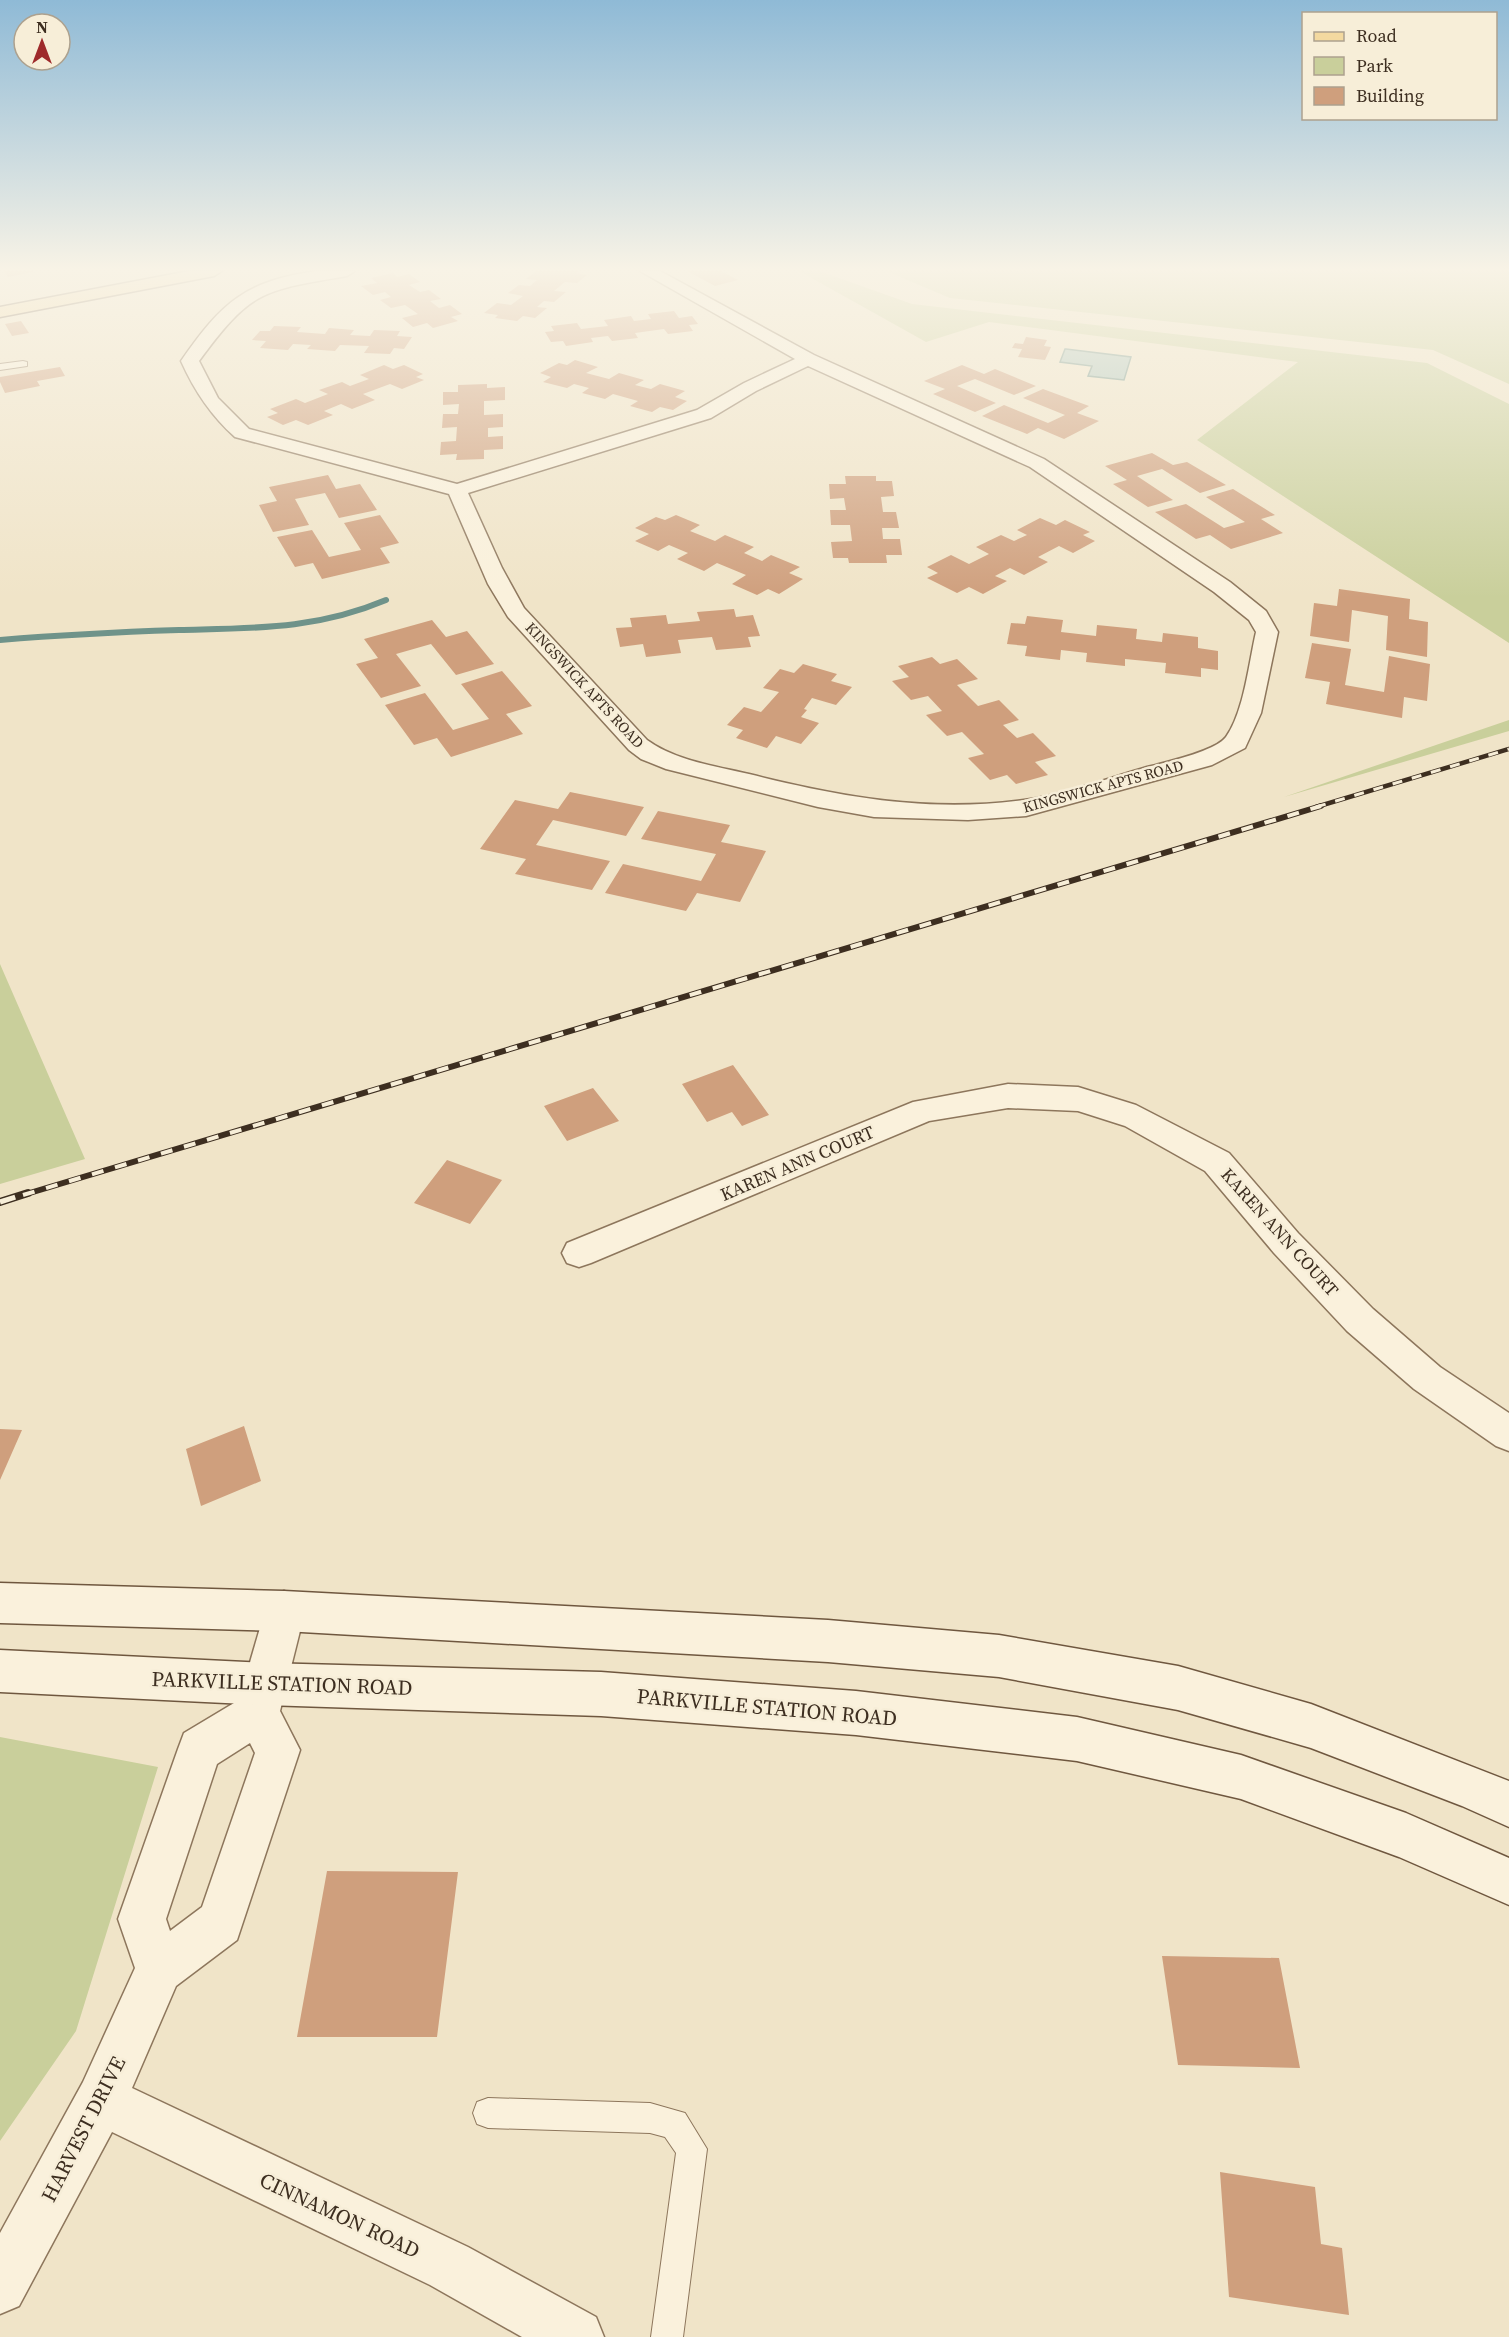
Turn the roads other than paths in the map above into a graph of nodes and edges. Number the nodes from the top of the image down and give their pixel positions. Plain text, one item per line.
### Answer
1 (199, 380) edge
2 (764, 380) edge
3 (854, 380) edge
4 (457, 490) junction
5 (579, 1253) dead end
6 (1509, 1434) edge
7 (0, 1603) edge
8 (284, 1611) junction
9 (0, 1671) edge
10 (261, 1699) junction
11 (1509, 1804) edge
12 (1509, 1882) edge
13 (159, 1969) junction
14 (101, 2100) junction
15 (488, 2113) dead end
16 (0, 2287) edge
17 (576, 2337) edge
18 (668, 2337) edge

1 - 4 street
2 - 4 street
3 - 4 street, KINGSWICK APTS ROAD
5 - 6 street, KAREN ANN COURT
7 - 8 street
8 - 10 street
8 - 11 street
9 - 10 street, PARKVILLE STATION ROAD
10 - 12 street, PARKVILLE STATION ROAD
10 - 13 street
10 - 13 street, HARVEST DRIVE
13 - 14 street, HARVEST DRIVE
14 - 16 street, HARVEST DRIVE
14 - 17 street, CINNAMON ROAD
15 - 18 lane

